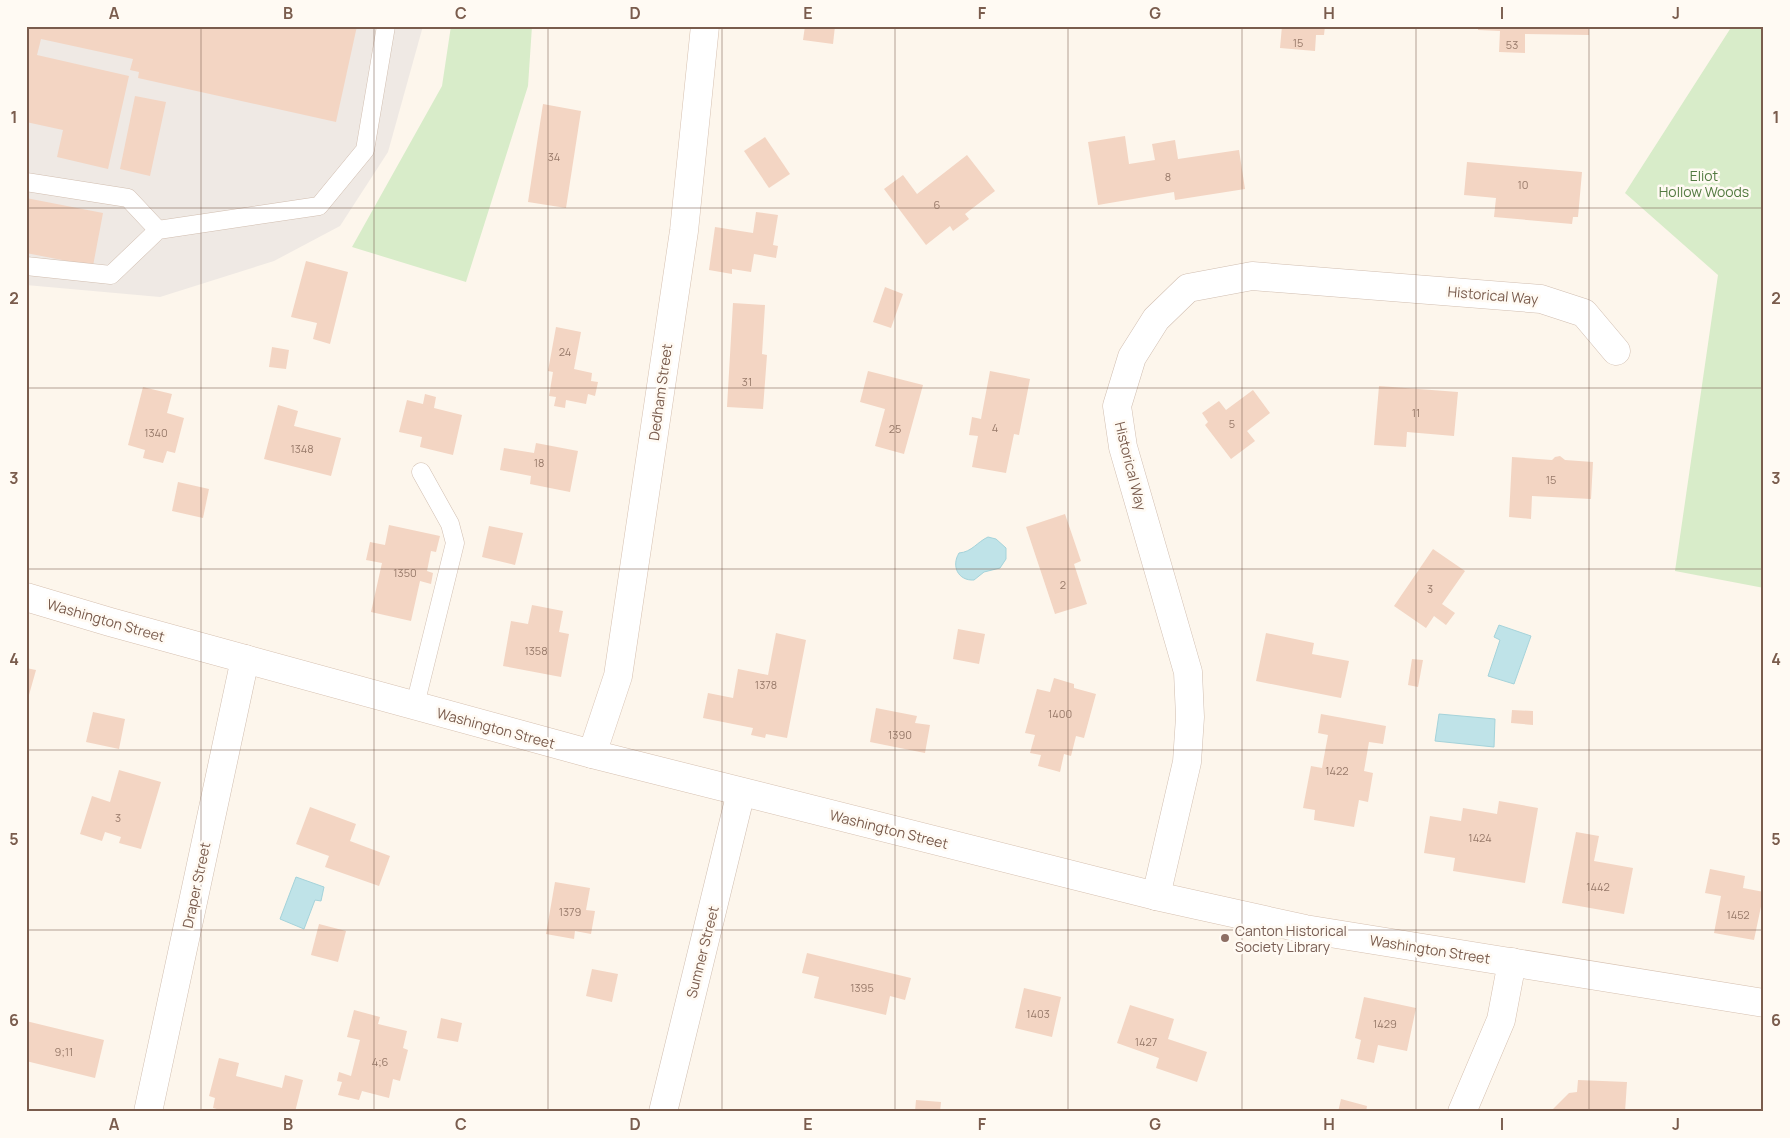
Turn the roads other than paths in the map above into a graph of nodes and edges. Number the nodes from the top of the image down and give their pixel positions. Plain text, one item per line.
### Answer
1 (386, 26) edge
2 (705, 26) edge
3 (26, 182) edge
4 (158, 230) junction
5 (26, 266) edge
6 (1616, 351) dead end
7 (421, 472) dead end
8 (26, 597) edge
9 (245, 659) junction
10 (415, 706) junction
11 (592, 754) junction
12 (741, 792) junction
13 (1156, 896) junction
14 (1512, 962) junction
15 (1764, 1003) edge
16 (148, 1112) edge
17 (663, 1112) edge
18 (1462, 1112) edge

1 - 4 lane
2 - 11 main road, Dedham Street
3 - 4 lane
4 - 5 lane
6 - 13 main road, Historical Way
7 - 10 lane
8 - 9 main road, Washington Street
9 - 10 main road, Washington Street
9 - 16 main road, Draper Street
10 - 11 main road, Washington Street
11 - 12 main road, Washington Street
12 - 13 main road, Washington Street
12 - 17 main road, Sumner Street
13 - 14 main road, Washington Street
14 - 15 main road, Washington Street
14 - 18 main road

